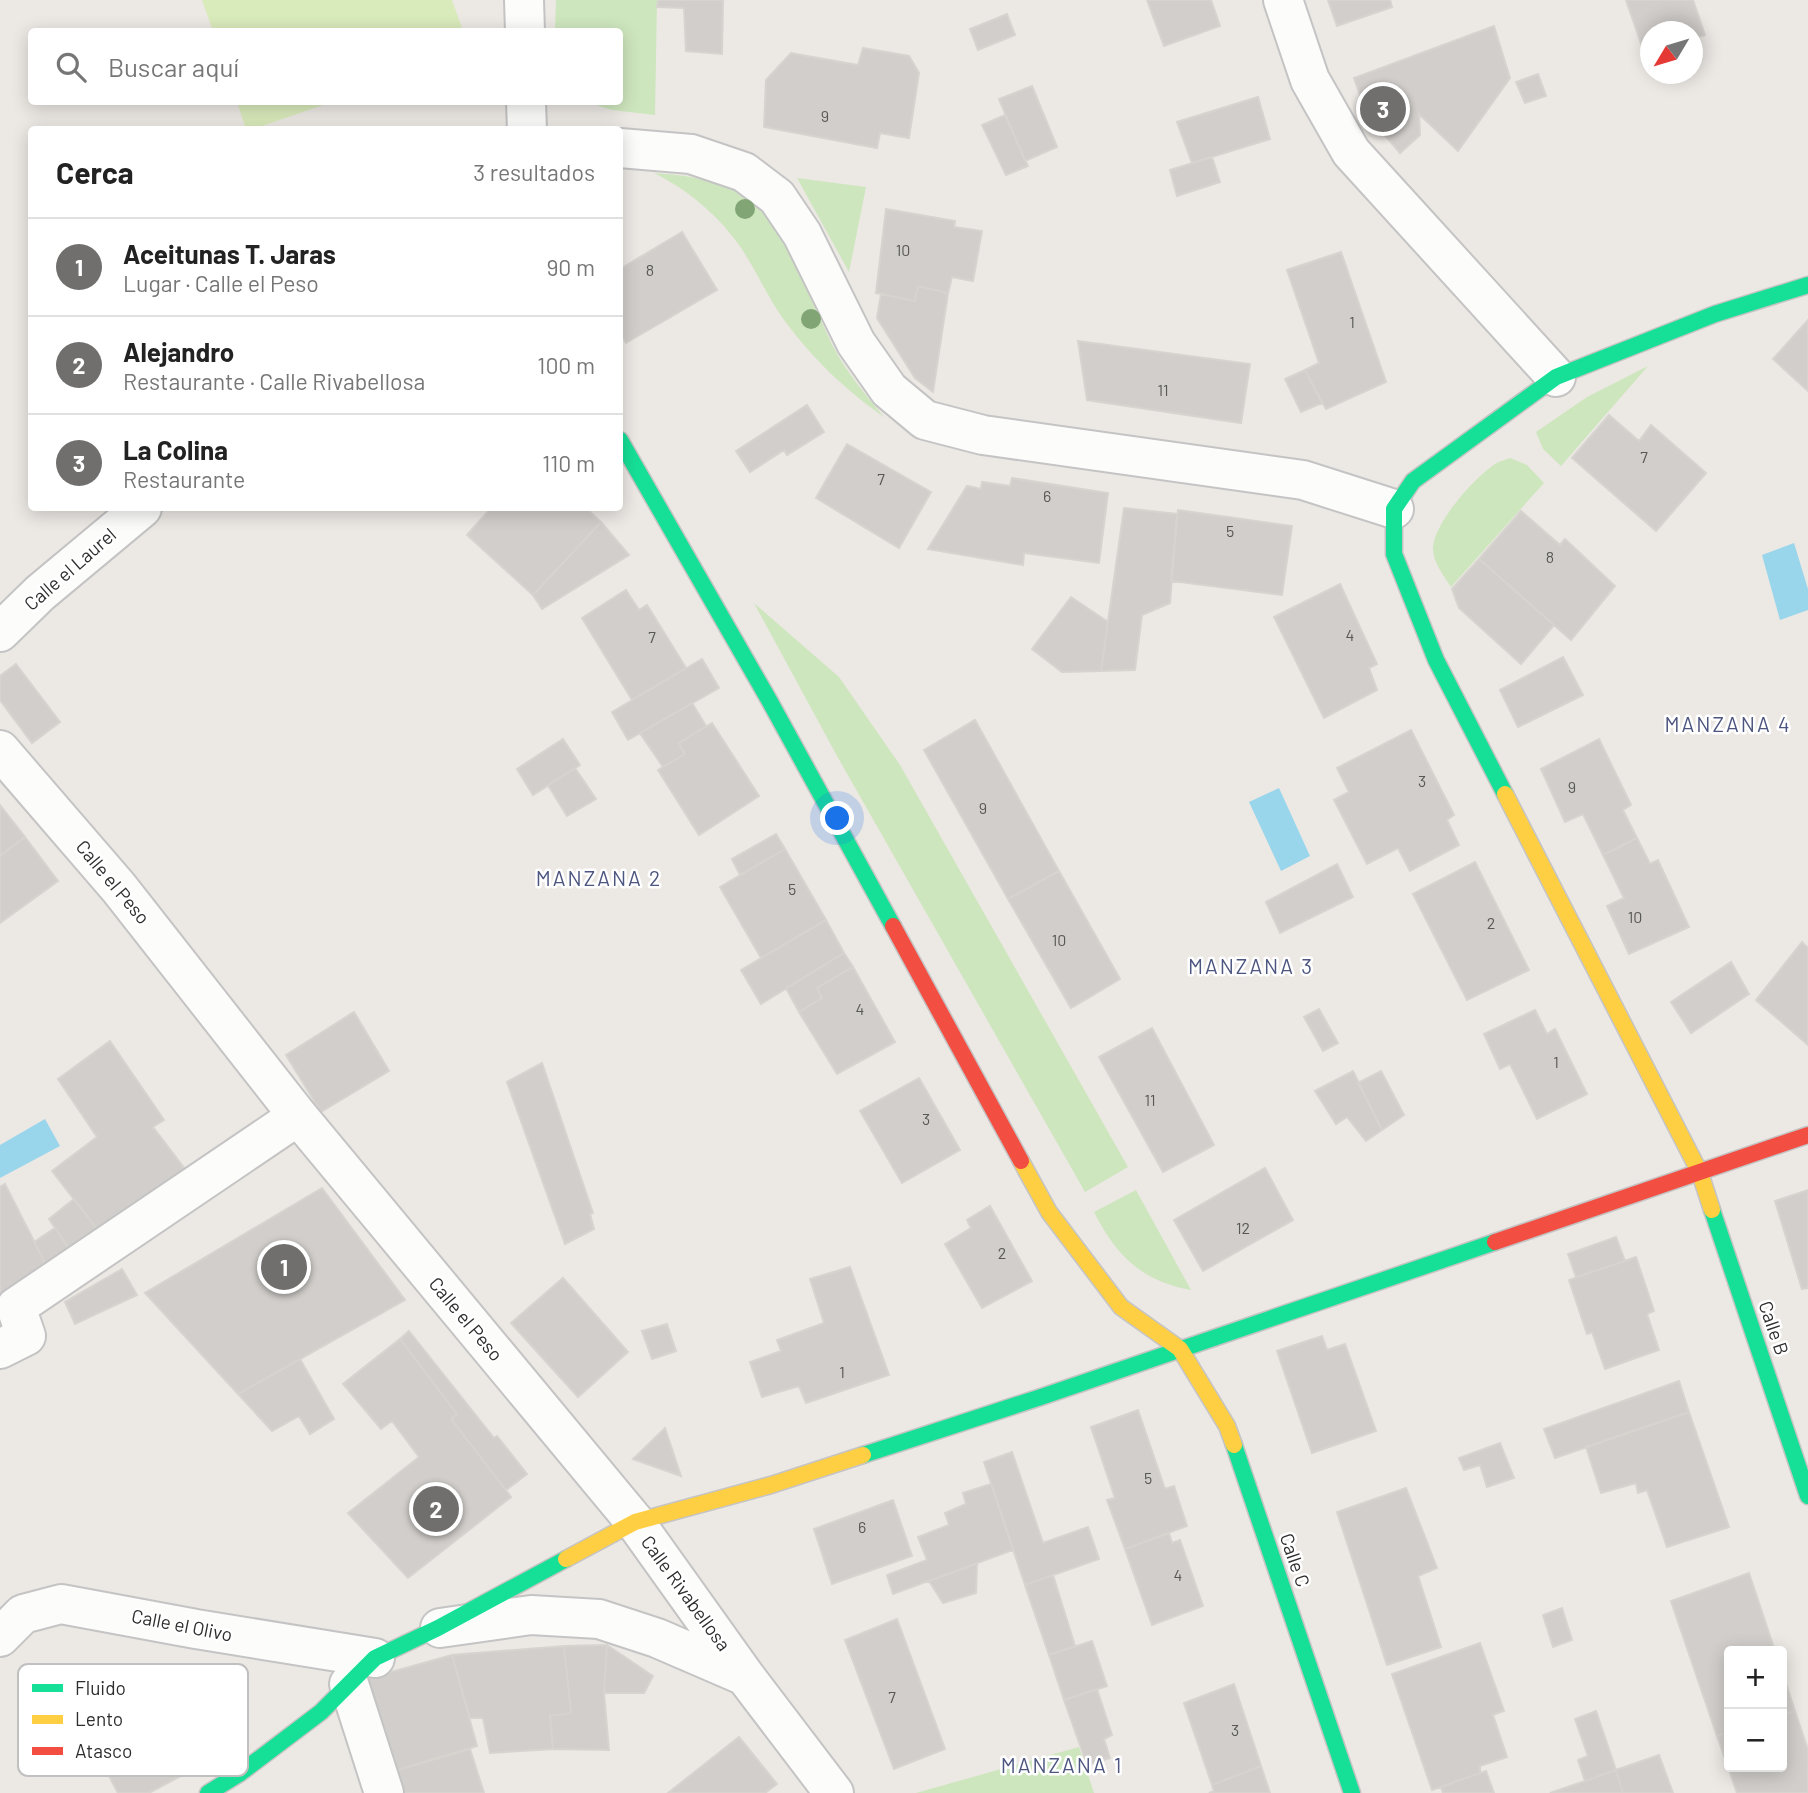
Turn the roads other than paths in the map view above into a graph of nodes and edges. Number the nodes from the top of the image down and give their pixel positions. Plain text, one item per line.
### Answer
1 (524, 0) edge
2 (1283, 0) edge
3 (524, 28) edge
4 (526, 105) edge
5 (527, 126) edge
6 (623, 148) edge
7 (1808, 285) edge
8 (1556, 377) junction
9 (623, 445) edge
10 (1394, 509) junction
11 (138, 511) edge
12 (0, 632) edge
13 (0, 750) edge
14 (298, 1116) junction
15 (1808, 1135) edge
16 (1700, 1173) junction
17 (0, 1349) edge
18 (1180, 1349) junction
19 (1808, 1496) edge
20 (635, 1522) junction
21 (438, 1628) junction
22 (0, 1637) edge
23 (362, 1671) junction
24 (745, 1676) junction
25 (248, 1767) edge
26 (236, 1776) edge
27 (208, 1793) edge
28 (384, 1793) edge
29 (834, 1793) edge
30 (1352, 1793) edge

1 - 3 street
2 - 8 street
4 - 5 street
6 - 10 street
7 - 8 street
8 - 10 street
9 - 18 street
10 - 16 street, Calle B
11 - 12 street, Calle el Laurel
13 - 14 street, Calle el Peso
14 - 17 street
14 - 20 street, Calle el Peso
15 - 16 street
16 - 18 street
16 - 19 street, Calle B
18 - 20 street
18 - 30 street, Calle C
20 - 21 street, Calle Rivabellosa
20 - 24 street, Calle Rivabellosa
21 - 23 street, Calle Rivabellosa
21 - 24 street
22 - 23 street, Calle el Olivo
23 - 25 street, Calle Rivabellosa
23 - 28 street
24 - 29 street, Calle Rivabellosa
26 - 27 street, Calle Rivabellosa

